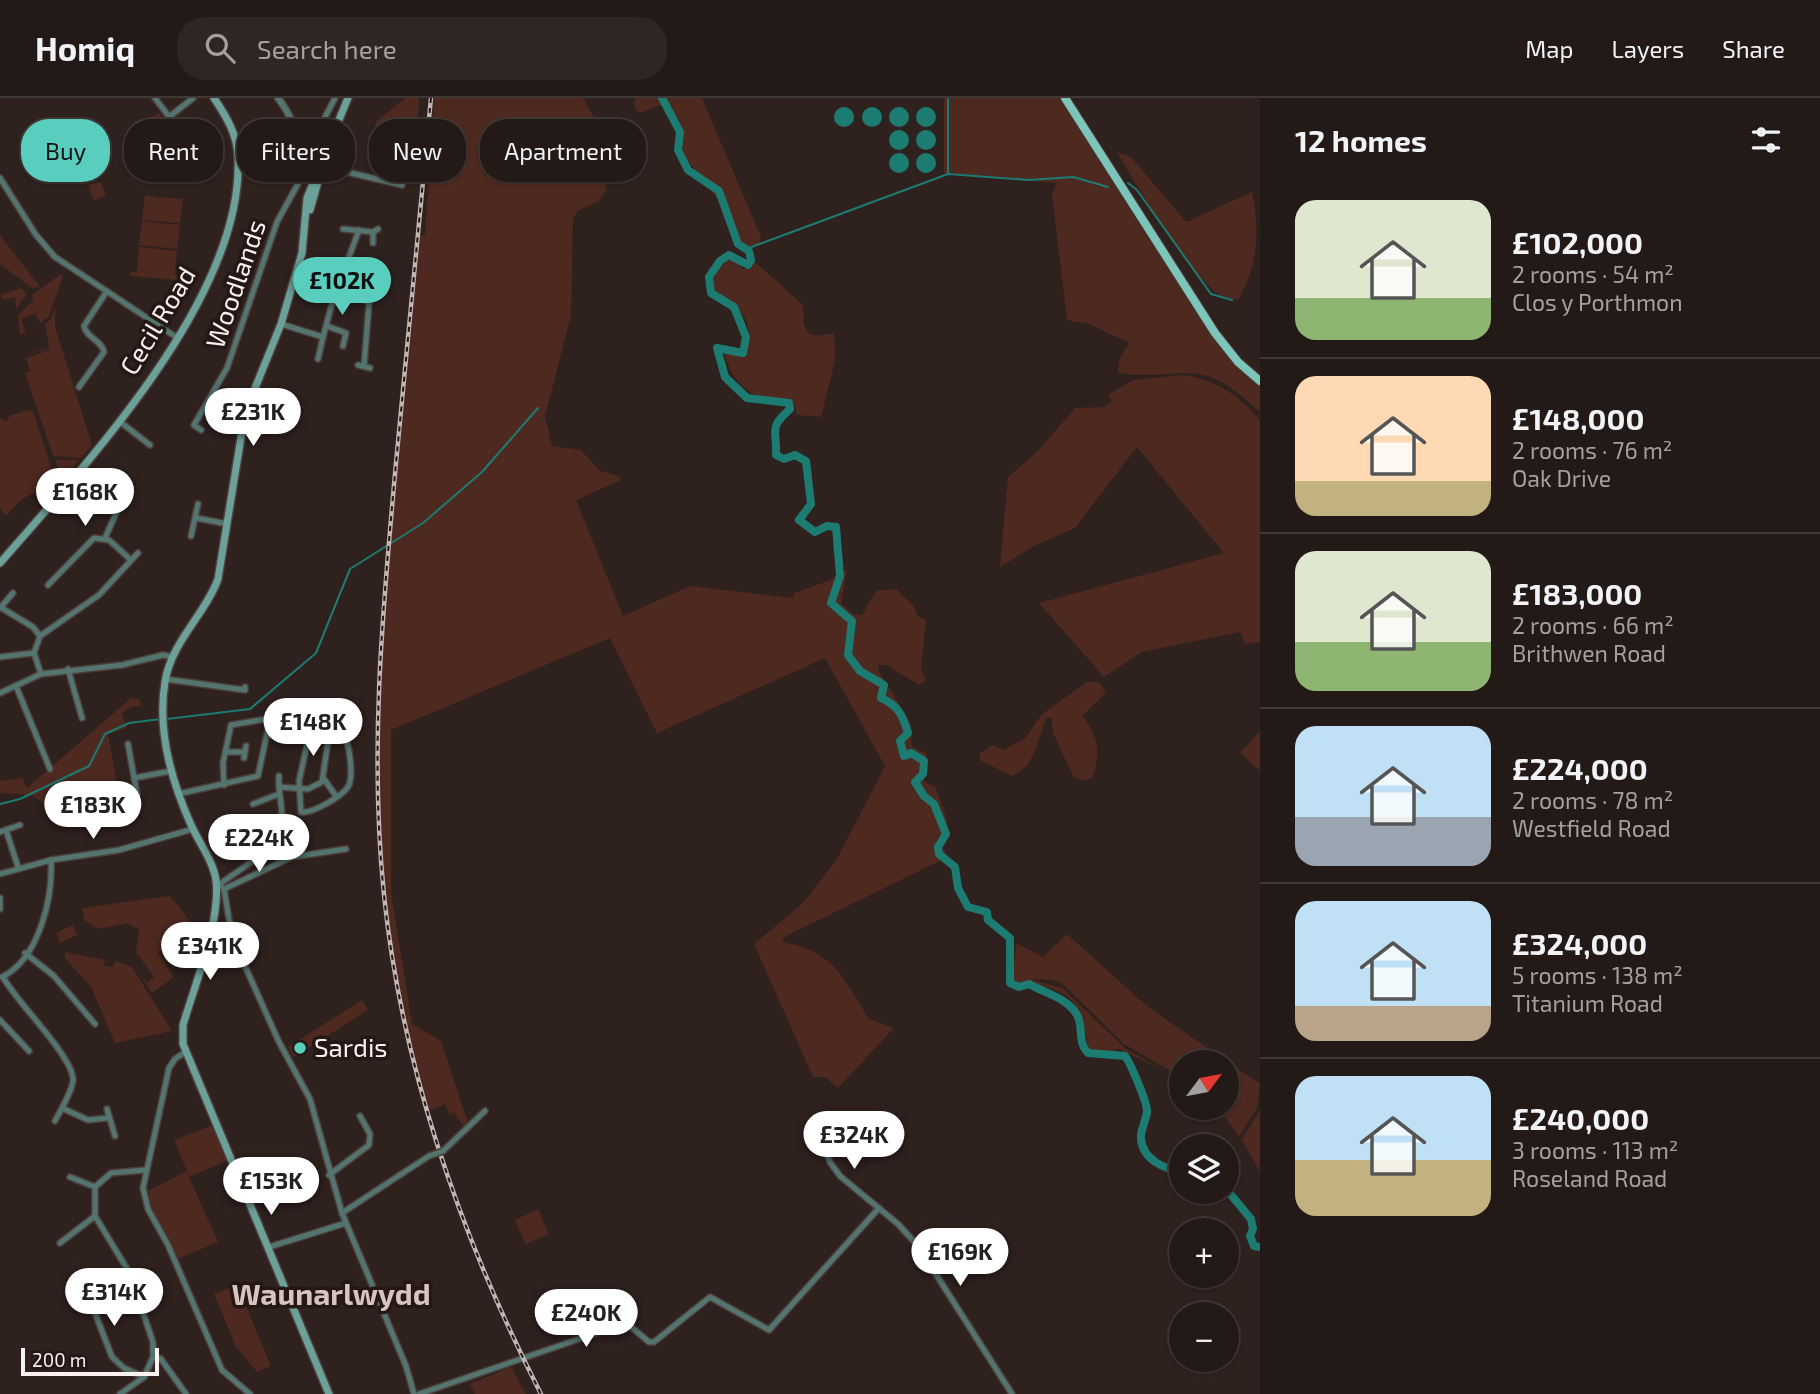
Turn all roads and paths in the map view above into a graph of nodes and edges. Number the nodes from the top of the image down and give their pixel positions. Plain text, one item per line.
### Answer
1 (155, 98) edge
2 (193, 98) edge
3 (214, 98) edge
4 (278, 98) edge
5 (348, 98) edge
6 (1065, 98) edge
7 (332, 101) edge
8 (169, 117) joint
9 (294, 119) edge
10 (324, 119) edge
11 (340, 119) edge
12 (355, 174) edge
13 (0, 178) edge
14 (300, 182) edge
15 (316, 182) edge
16 (402, 185) dead end
17 (294, 193) junction
18 (310, 199) junction
19 (343, 229) dead end
20 (359, 230) junction
21 (373, 243) dead end
22 (347, 264) junction
23 (381, 272) dead end
24 (342, 290) junction
25 (107, 291) junction
26 (353, 291) dead end
27 (377, 297) dead end
28 (369, 302) junction
29 (281, 324) junction
30 (327, 326) junction
31 (176, 337) junction
32 (323, 337) junction
33 (343, 346) dead end
34 (318, 359) dead end
35 (364, 366) dead end
36 (1260, 380) edge
37 (79, 387) dead end
38 (119, 421) junction
39 (201, 430) dead end
40 (150, 445) dead end
41 (123, 502) dead end
42 (198, 504) dead end
43 (196, 519) junction
44 (228, 524) junction
45 (191, 536) dead end
46 (105, 538) junction
47 (138, 553) dead end
48 (131, 560) junction
49 (0, 563) edge
50 (48, 585) dead end
51 (13, 593) dead end
52 (1, 610) edge
53 (40, 636) junction
54 (34, 653) junction
55 (0, 657) edge
56 (173, 657) junction
57 (68, 669) junction
58 (41, 674) junction
59 (166, 679) junction
60 (16, 686) junction
61 (0, 694) edge
62 (250, 696) dead end
63 (83, 718) dead end
64 (270, 719) junction
65 (311, 727) junction
66 (329, 735) junction
67 (126, 747) dead end
68 (227, 752) junction
69 (245, 752) dead end
70 (51, 769) dead end
71 (172, 771) junction
72 (279, 776) dead end
73 (134, 778) junction
74 (324, 779) junction
75 (224, 785) junction
76 (298, 788) junction
77 (279, 791) junction
78 (137, 794) dead end
79 (178, 794) junction
80 (336, 796) junction
81 (253, 804) dead end
82 (20, 825) dead end
83 (193, 829) junction
84 (3, 831) edge
85 (275, 839) dead end
86 (257, 847) dead end
87 (346, 849) dead end
88 (51, 860) junction
89 (18, 867) junction
90 (0, 874) edge
91 (220, 884) junction
92 (0, 898) edge
93 (0, 909) edge
94 (214, 911) junction
95 (229, 919) junction
96 (26, 953) junction
97 (2, 977) edge
98 (0, 1020) edge
99 (94, 1024) dead end
100 (29, 1051) dead end
101 (185, 1052) junction
102 (62, 1108) junction
103 (107, 1109) dead end
104 (485, 1111) dead end
105 (360, 1116) dead end
106 (107, 1118) junction
107 (55, 1121) dead end
108 (115, 1136) dead end
109 (821, 1139) dead end
110 (145, 1170) junction
111 (329, 1175) junction
112 (70, 1177) dead end
113 (96, 1186) junction
114 (879, 1208) junction
115 (342, 1213) junction
116 (95, 1216) junction
117 (346, 1223) junction
118 (60, 1243) dead end
119 (269, 1247) junction
120 (83, 1282) dead end
121 (153, 1357) junction
122 (144, 1377) junction
123 (120, 1394) edge
124 (186, 1394) edge
125 (250, 1394) edge
126 (329, 1394) edge
127 (416, 1394) edge
128 (1012, 1394) edge

1 - 8 street
2 - 8 street
3 - 31 main road, Cecil Road
4 - 9 street
5 - 11 main road
6 - 36 main road
7 - 10 street
12 - 16 street
13 - 25 street
14 - 17 street, Woodlands
15 - 18 main road
17 - 18 street, Woodlands
17 - 39 street, Woodlands
18 - 29 main road
19 - 20 street
20 - 21 street
20 - 22 street
22 - 23 street
22 - 24 street
24 - 26 street
24 - 28 street
24 - 30 street
25 - 31 street
25 - 37 street
27 - 28 street
28 - 35 street
29 - 32 street
29 - 44 main road
30 - 32 street
30 - 33 street
31 - 38 main road, Cecil Road
32 - 34 street
38 - 40 street
38 - 49 main road, Cecil Road
41 - 46 street
42 - 43 street
43 - 44 street
43 - 45 street
44 - 56 main road
46 - 48 street
46 - 50 street
47 - 48 street
48 - 53 street
51 - 52 street
52 - 53 street
53 - 54 street
54 - 55 street
54 - 58 street
56 - 57 street
56 - 59 main road
57 - 58 street
57 - 63 street
58 - 60 street
59 - 62 street
59 - 71 main road
60 - 61 street
60 - 70 street
64 - 65 street
64 - 68 street
64 - 75 street
65 - 66 street
65 - 76 street
66 - 74 street
66 - 80 street
67 - 73 street
68 - 69 street
68 - 75 street
71 - 73 street
71 - 79 main road
72 - 77 street
73 - 78 street
74 - 76 street
74 - 80 street
75 - 79 street
76 - 77 street
76 - 80 street
77 - 81 street
77 - 85 street
79 - 83 main road
82 - 84 street
83 - 88 street
83 - 91 main road
84 - 89 street
86 - 91 street
87 - 91 street
88 - 89 street
88 - 96 street
89 - 90 street
91 - 94 main road
91 - 95 street
92 - 93 street
94 - 95 street
94 - 101 main road
95 - 111 street
96 - 97 street
96 - 99 street
97 - 102 street
98 - 100 street
101 - 110 street
101 - 119 main road
102 - 106 street
102 - 107 street
103 - 106 street
104 - 115 street, bridge
105 - 111 street
106 - 108 street
109 - 114 street
110 - 113 street
110 - 125 street
111 - 115 street
112 - 113 street
113 - 116 street
114 - 127 street
114 - 128 street
115 - 117 street
116 - 118 street
116 - 121 street
117 - 119 street
117 - 127 street
119 - 126 main road
120 - 122 street
121 - 122 street
121 - 124 street
122 - 123 street

